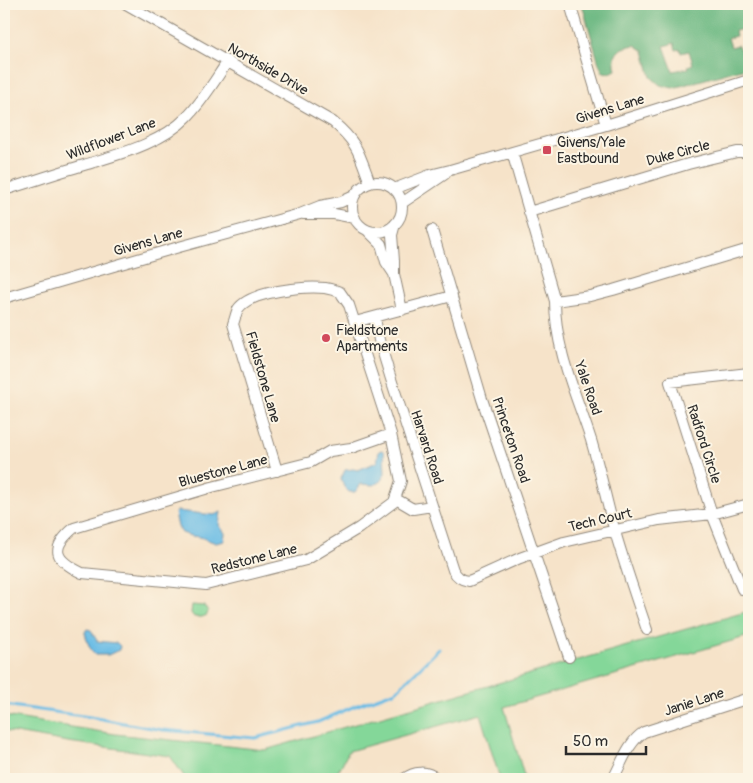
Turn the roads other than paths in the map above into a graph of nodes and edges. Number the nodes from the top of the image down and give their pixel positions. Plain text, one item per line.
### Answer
1 (126, 4) edge
2 (570, 4) edge
3 (228, 61) junction
4 (749, 80) edge
5 (606, 125) junction
6 (512, 152) junction
7 (749, 152) edge
8 (450, 170) junction
9 (370, 183) junction
10 (394, 189) junction
11 (4, 190) edge
12 (354, 196) junction
13 (402, 203) junction
14 (529, 212) junction
15 (300, 214) junction
16 (355, 218) junction
17 (394, 224) junction
18 (367, 230) junction
19 (432, 230) dead end
20 (749, 249) edge
21 (394, 274) junction
22 (452, 296) junction
23 (4, 298) edge
24 (555, 301) junction
25 (402, 310) junction
26 (375, 318) junction
27 (355, 322) junction
28 (749, 373) edge
29 (392, 434) junction
30 (277, 470) junction
31 (396, 499) junction
32 (749, 504) edge
33 (432, 506) junction
34 (712, 514) junction
35 (615, 530) junction
36 (63, 537) joint
37 (535, 552) junction
38 (463, 580) joint
39 (742, 589) dead end
40 (646, 630) dead end
41 (569, 658) dead end
42 (749, 698) edge
43 (404, 779) edge
44 (437, 779) edge
45 (613, 779) edge

1 - 3 street, Northside Drive
2 - 5 street
3 - 9 street, Northside Drive
3 - 11 street, Wildflower Lane
4 - 5 street, Givens Lane
5 - 6 street, Givens Lane
6 - 8 street, Givens Lane
6 - 14 street, Yale Road
7 - 14 street, Duke Circle
8 - 10 street, Givens Lane
8 - 13 street, Givens Lane
9 - 10 street
9 - 12 street
10 - 13 street
12 - 15 street, Givens Lane
12 - 16 street
13 - 17 street
14 - 24 street, Yale Road
15 - 16 street, Givens Lane
15 - 23 street, Givens Lane
16 - 18 street
17 - 18 street
17 - 21 street
18 - 21 street
19 - 22 street, Princeton Road
20 - 24 street
21 - 25 street
22 - 25 street
22 - 37 street, Princeton Road
24 - 35 street, Yale Road
25 - 26 street
26 - 27 street
26 - 33 street, Harvard Road
27 - 29 street, Fieldstone Lane
27 - 30 street, Fieldstone Lane
28 - 34 street, Radford Circle
29 - 30 street, Bluestone Lane
29 - 31 street
30 - 36 street, Bluestone Lane
31 - 33 street
31 - 36 street, Redstone Lane
32 - 34 street, Tech Court
33 - 38 street, Harvard Road
34 - 35 street, Tech Court
34 - 39 street, Radford Circle
35 - 37 street, Tech Court
35 - 40 street, Yale Road
37 - 38 street, Tech Court
37 - 41 street, Princeton Road
42 - 45 street, Janie Lane
43 - 44 street

